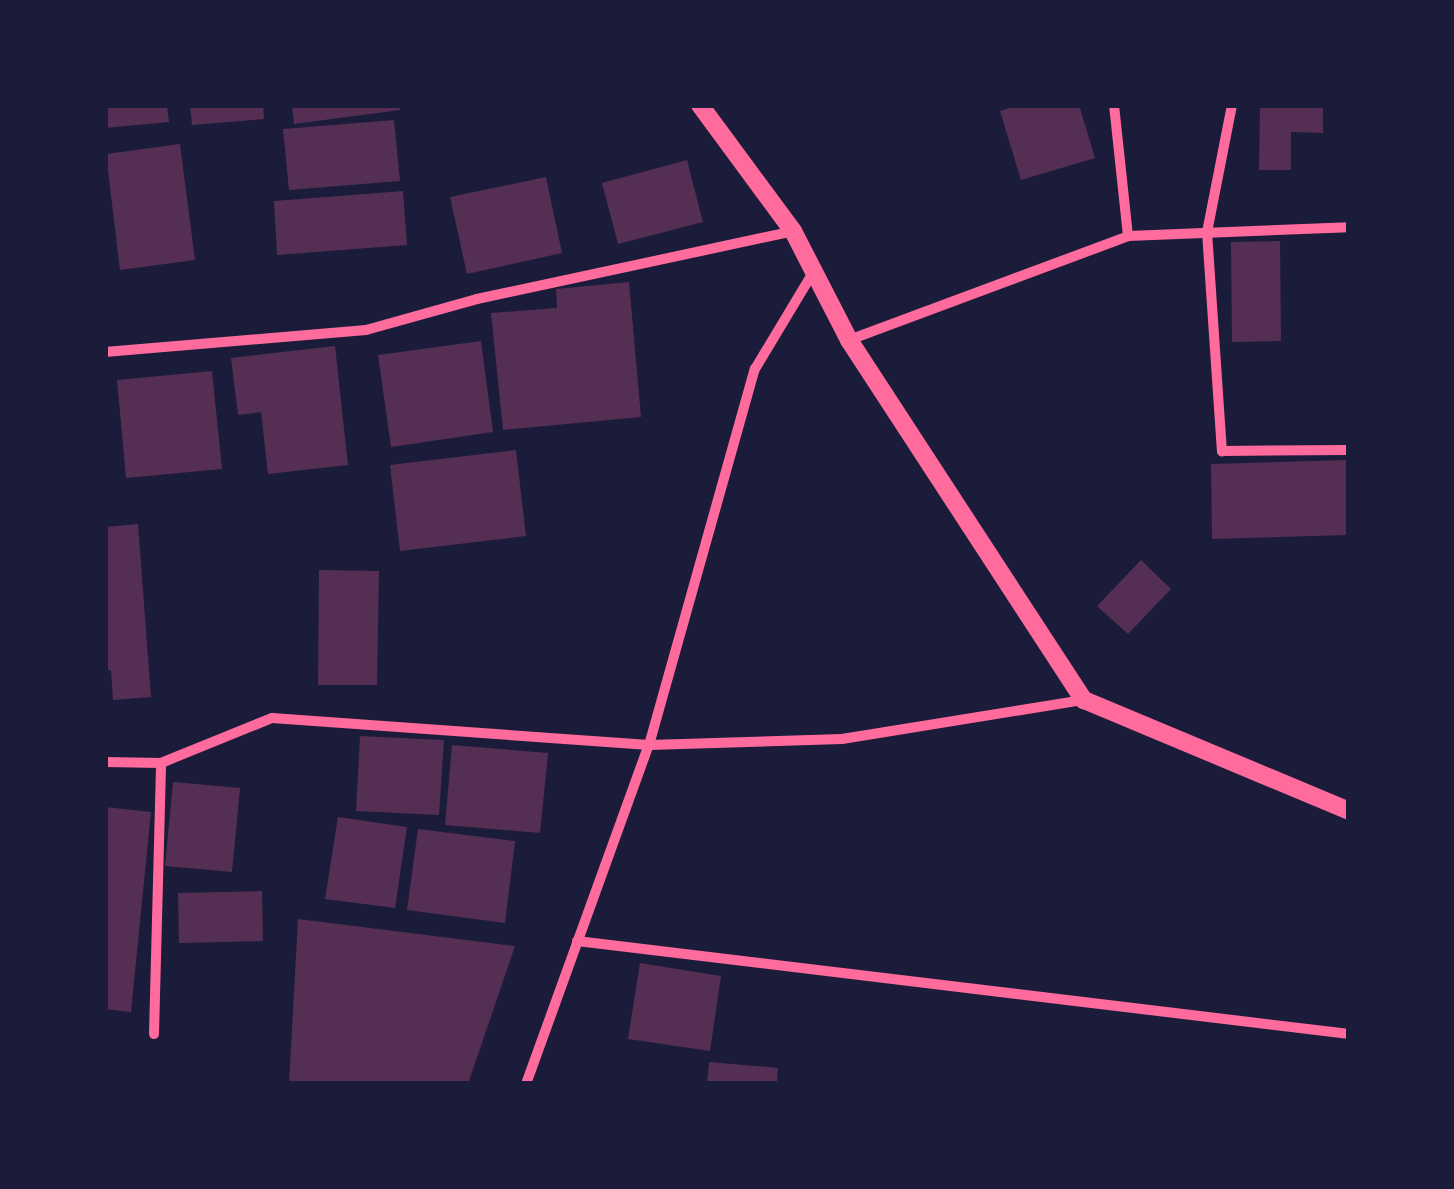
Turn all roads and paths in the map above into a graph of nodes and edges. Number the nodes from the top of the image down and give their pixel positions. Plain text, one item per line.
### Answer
1 (700, 105) edge
2 (1114, 105) edge
3 (1232, 105) edge
4 (1349, 227) edge
5 (793, 231) junction
6 (1207, 232) junction
7 (1128, 236) junction
8 (816, 268) junction
9 (848, 340) junction
10 (105, 352) edge
11 (1349, 450) edge
12 (1084, 700) junction
13 (649, 745) junction
14 (105, 762) edge
15 (161, 763) junction
16 (1349, 811) edge
17 (577, 941) junction
18 (154, 1034) dead end
19 (1349, 1034) edge
20 (526, 1084) edge

1 - 5 street
2 - 7 street
3 - 6 street
4 - 6 street
5 - 8 street
5 - 10 street
6 - 7 street
6 - 11 street
7 - 9 street
8 - 9 street
8 - 13 street
9 - 12 street
12 - 13 street
12 - 16 street
13 - 15 street
13 - 17 street
14 - 15 street
15 - 18 street
17 - 19 street
17 - 20 street

